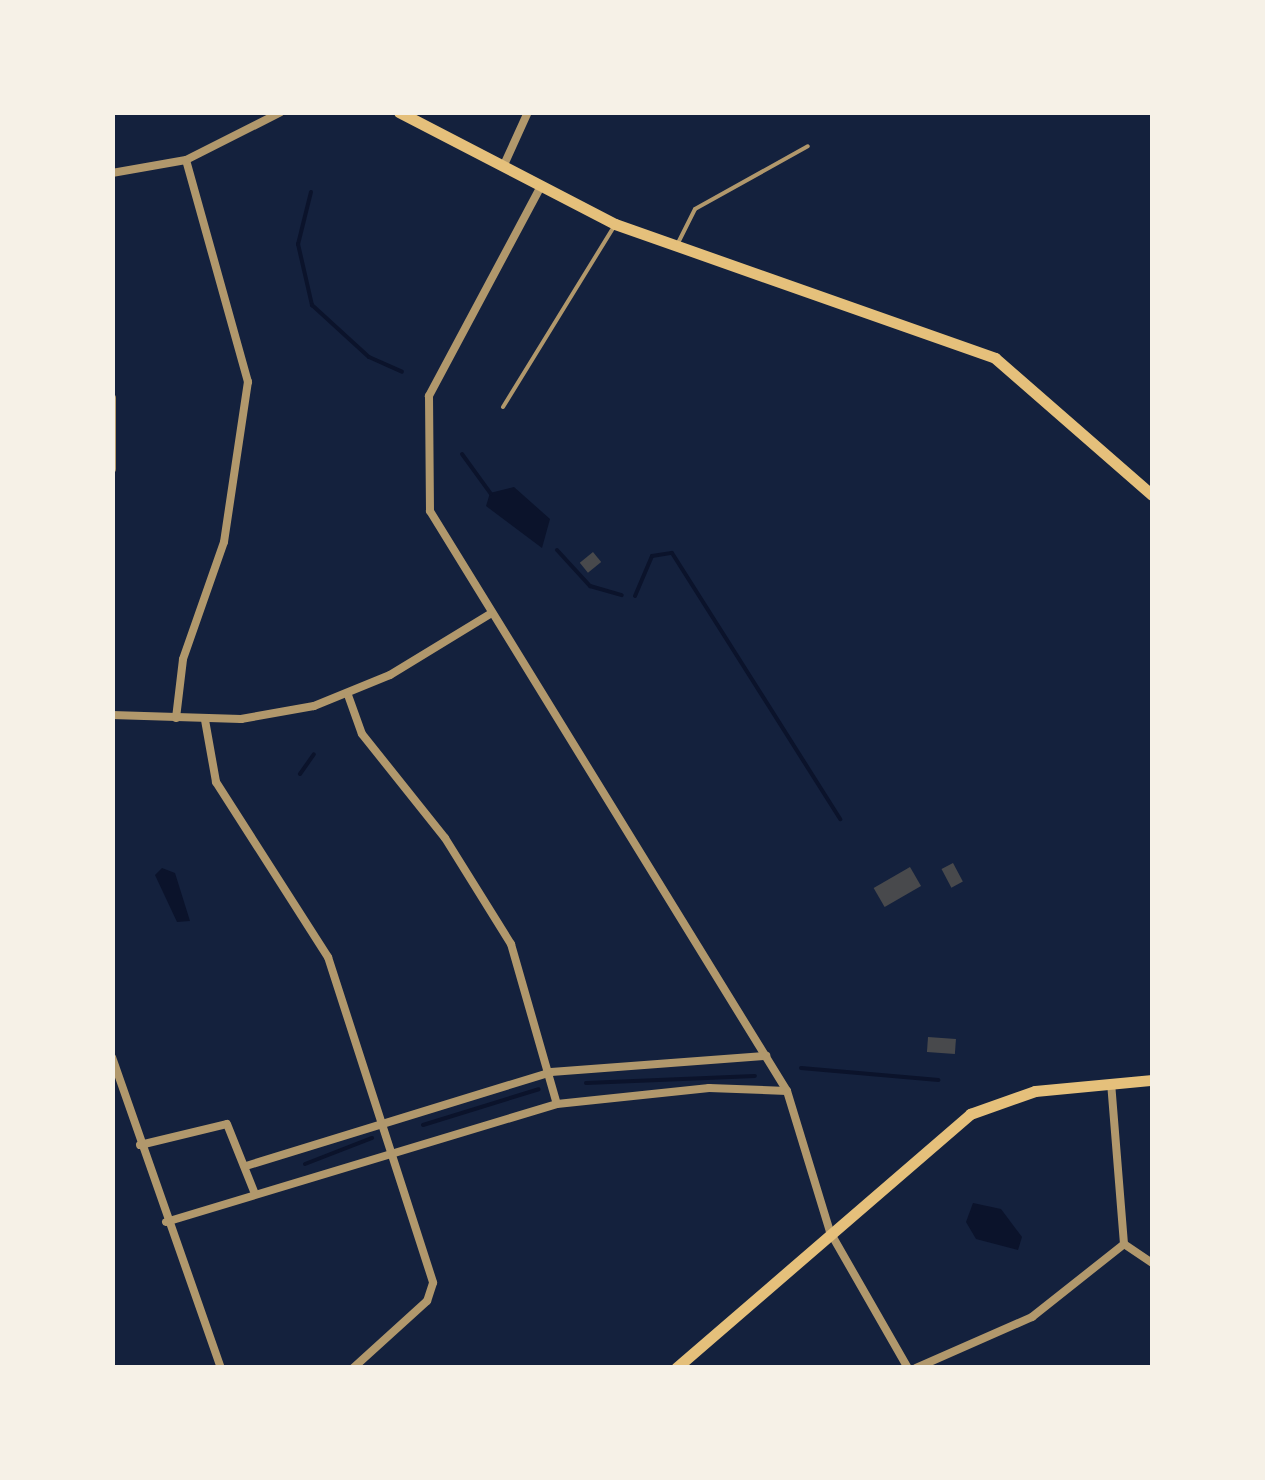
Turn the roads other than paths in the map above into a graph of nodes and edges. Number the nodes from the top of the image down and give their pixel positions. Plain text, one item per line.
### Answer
1 (280, 112) edge
2 (399, 112) edge
3 (528, 112) edge
4 (808, 146) dead end
5 (186, 160) junction
6 (502, 168) junction
7 (112, 173) edge
8 (540, 188) junction
9 (615, 224) junction
10 (677, 246) junction
11 (112, 398) edge
12 (503, 406) dead end
13 (112, 469) edge
14 (1152, 494) edge
15 (490, 614) junction
16 (348, 695) junction
17 (112, 716) edge
18 (176, 718) junction
19 (204, 720) junction
20 (766, 1056) junction
21 (112, 1057) edge
22 (551, 1072) junction
23 (1152, 1080) edge
24 (1111, 1084) junction
25 (787, 1091) junction
26 (557, 1104) junction
27 (386, 1122) junction
28 (140, 1145) junction
29 (394, 1149) junction
30 (246, 1166) junction
31 (255, 1194) junction
32 (166, 1222) junction
33 (830, 1232) junction
34 (1124, 1244) junction
35 (1152, 1264) edge
36 (682, 1365) edge
37 (221, 1368) edge
38 (353, 1368) edge
39 (908, 1368) edge
40 (916, 1368) edge

1 - 5 street
2 - 6 main road
3 - 6 street
4 - 10 lane
5 - 7 street
5 - 18 street
6 - 8 main road
8 - 9 main road
8 - 15 street
9 - 10 main road
9 - 12 lane
10 - 14 main road
11 - 13 street
15 - 16 street
15 - 20 street
16 - 19 street
16 - 22 street
17 - 18 street
18 - 19 street
19 - 27 street
20 - 22 street
20 - 25 street
21 - 28 street
22 - 26 street
22 - 27 street
23 - 24 main road
24 - 33 main road
24 - 34 street
25 - 26 street
25 - 33 street
26 - 29 street
27 - 29 street
27 - 30 street
28 - 30 street
28 - 32 street
29 - 31 street
29 - 38 street
30 - 31 street
31 - 32 street
32 - 37 street
33 - 36 main road
33 - 39 street
34 - 35 street
34 - 40 street

